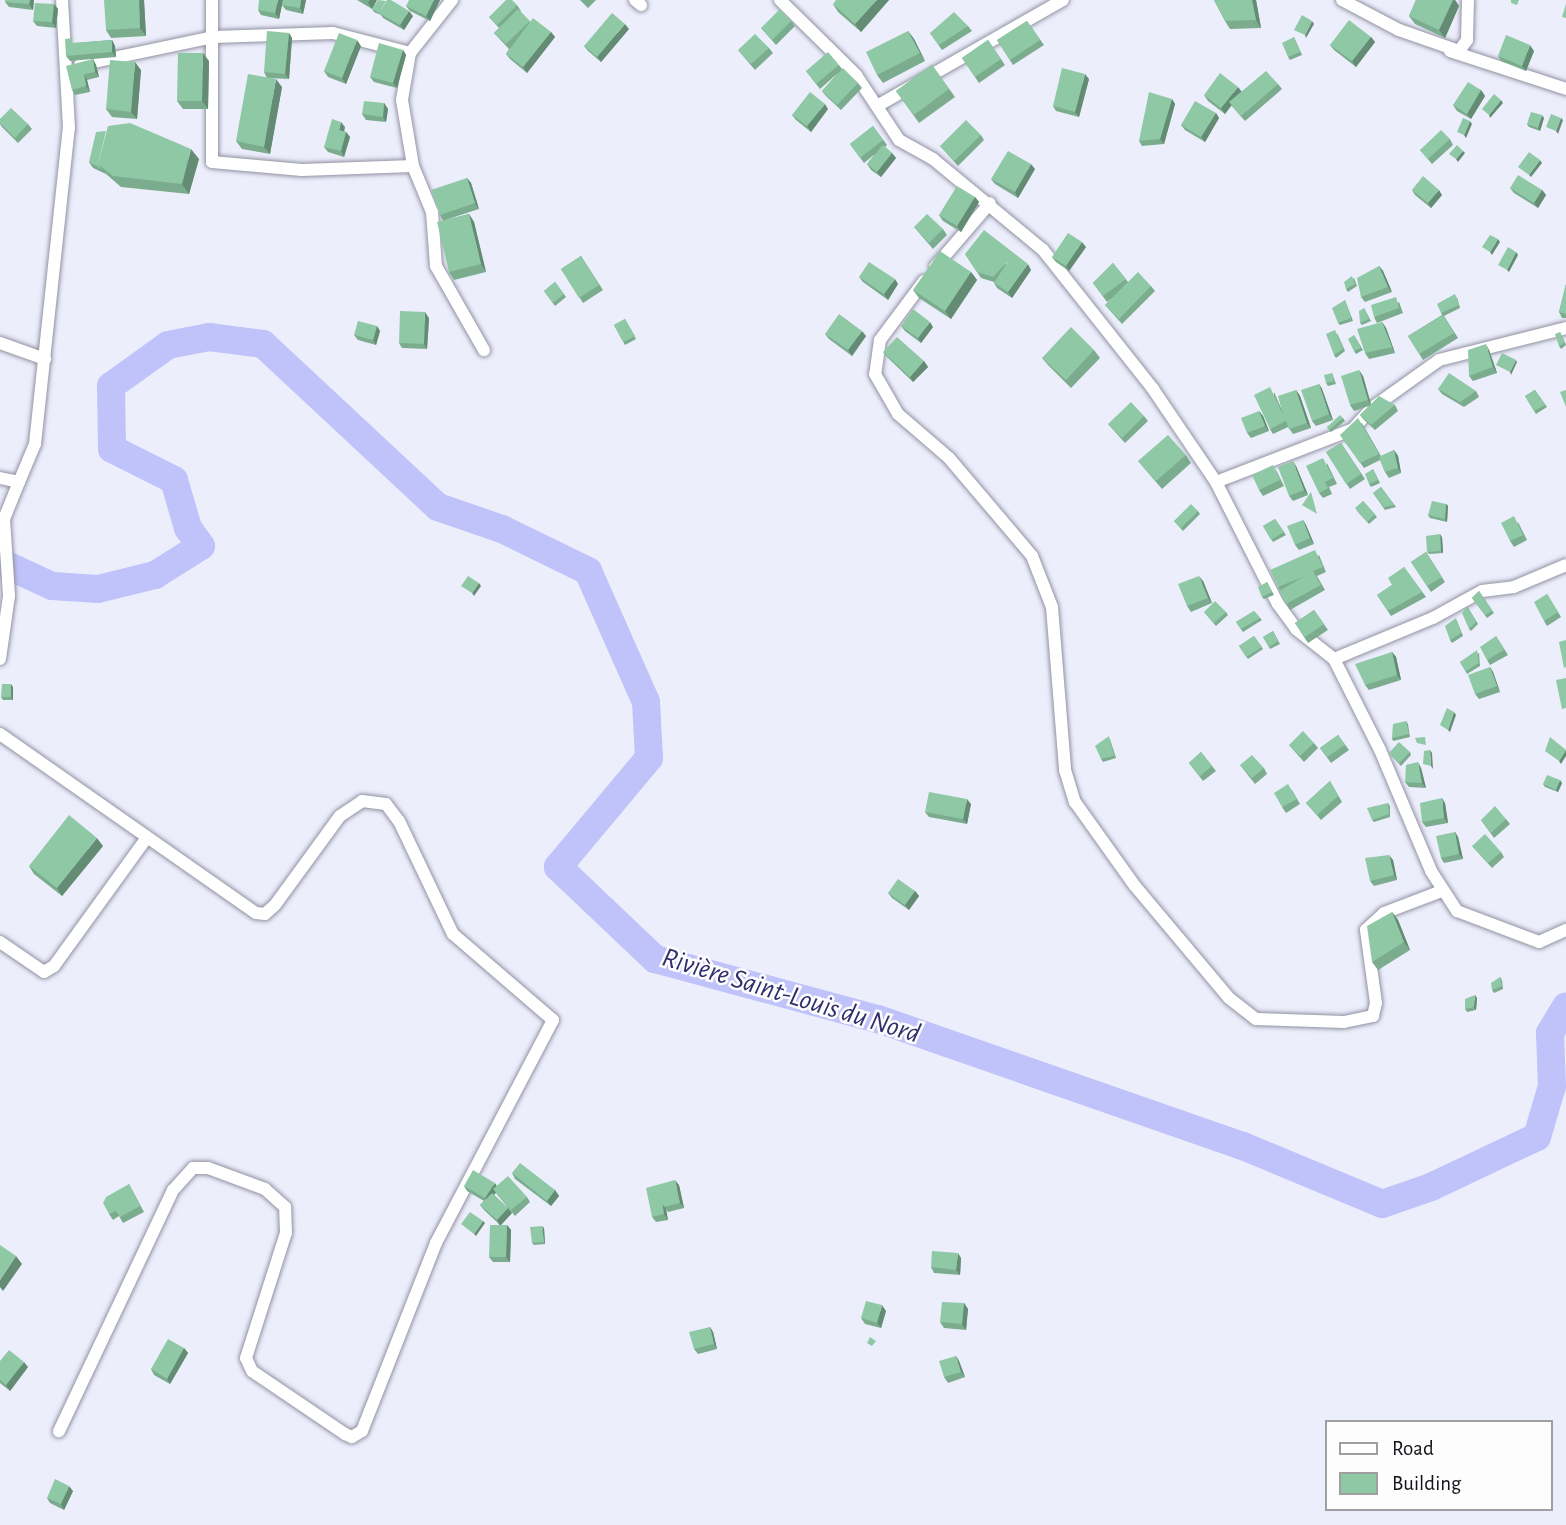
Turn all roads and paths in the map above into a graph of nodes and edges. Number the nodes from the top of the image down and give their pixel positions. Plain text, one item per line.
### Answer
1 (62, 0) edge
2 (212, 0) edge
3 (452, 0) edge
4 (780, 0) edge
5 (1063, 0) edge
6 (1342, 0) edge
7 (1468, 0) edge
8 (215, 37) junction
9 (1449, 51) junction
10 (410, 53) junction
11 (66, 67) junction
12 (1566, 89) edge
13 (877, 106) junction
14 (413, 166) junction
15 (990, 203) junction
16 (1566, 328) edge
17 (0, 343) edge
18 (484, 350) dead end
19 (45, 359) junction
20 (0, 478) edge
21 (19, 482) junction
22 (1216, 482) junction
23 (1566, 565) edge
24 (0, 659) edge
25 (1334, 659) junction
26 (0, 734) edge
27 (146, 839) junction
28 (1442, 891) junction
29 (1566, 930) edge
30 (0, 942) edge
31 (59, 1431) dead end

1 - 11 street
2 - 8 street
3 - 10 street
4 - 13 street
5 - 13 street
6 - 9 street
7 - 9 street
8 - 10 street
8 - 11 street
8 - 14 street
9 - 12 street
10 - 14 street
11 - 19 street
13 - 15 street
14 - 18 street
15 - 22 street
15 - 28 street
16 - 22 street
17 - 19 street
19 - 21 street
20 - 21 street
21 - 24 street
22 - 25 street
23 - 25 street
25 - 28 street
26 - 27 street
27 - 30 street
27 - 31 street
28 - 29 street

